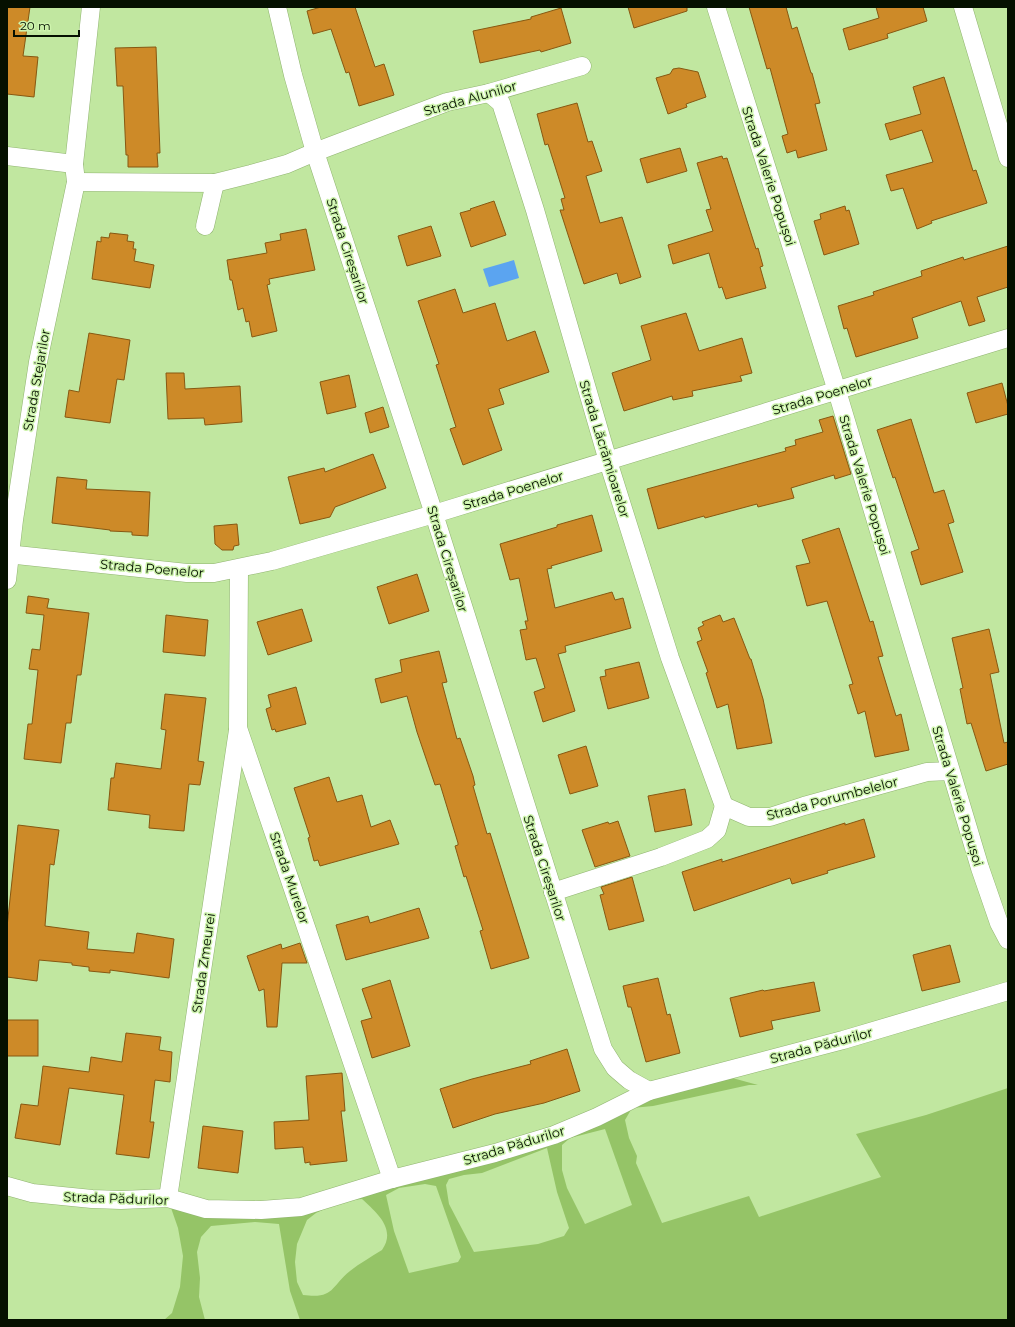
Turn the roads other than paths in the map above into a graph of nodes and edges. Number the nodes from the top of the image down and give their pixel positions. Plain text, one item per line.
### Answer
1 (91, 7) edge
2 (277, 7) edge
3 (716, 7) edge
4 (963, 7) edge
5 (582, 66) dead end
6 (489, 93) junction
7 (315, 152) junction
8 (7, 156) edge
9 (1008, 158) edge
10 (74, 164) junction
11 (76, 182) junction
12 (215, 183) junction
13 (205, 226) dead end
14 (1008, 338) edge
15 (837, 391) junction
16 (608, 461) junction
17 (434, 514) junction
18 (9, 554) edge
19 (238, 569) junction
20 (7, 580) edge
21 (238, 728) junction
22 (950, 771) junction
23 (724, 806) junction
24 (553, 892) junction
25 (1008, 940) edge
26 (1008, 991) edge
27 (649, 1091) junction
28 (392, 1178) junction
29 (7, 1186) edge
30 (168, 1198) junction

1 - 10 street, Strada Stejarilor
2 - 7 street, Strada Cireșarilor
3 - 15 street, Strada Valerie Popușoi
4 - 9 street
5 - 6 street, Strada Alunilor
6 - 7 street, Strada Alunilor
6 - 16 street, Strada Lăcrămioarelor
7 - 12 street
7 - 17 street, Strada Cireșarilor
8 - 10 street
10 - 11 street, Strada Stejarilor
11 - 12 street
11 - 18 street, Strada Stejarilor
12 - 13 street
14 - 15 street, Strada Poenelor
15 - 16 street, Strada Poenelor
15 - 22 street, Strada Valerie Popușoi
16 - 17 street, Strada Poenelor
16 - 23 street, Strada Lăcrămioarelor
17 - 19 street, Strada Poenelor
17 - 24 street, Strada Cireșarilor
18 - 19 street, Strada Poenelor
18 - 20 street, Strada Stejarilor
19 - 21 street, Strada Murelor
21 - 28 street, Strada Murelor
21 - 30 street, Strada Zmeurei
22 - 23 street, Strada Porumbelelor
22 - 25 street, Strada Valerie Popușoi
23 - 24 street
24 - 27 street, Strada Cireșarilor
26 - 27 street, Strada Pădurilor
27 - 28 street, Strada Pădurilor
28 - 30 street, Strada Pădurilor
29 - 30 street, Strada Pădurilor

